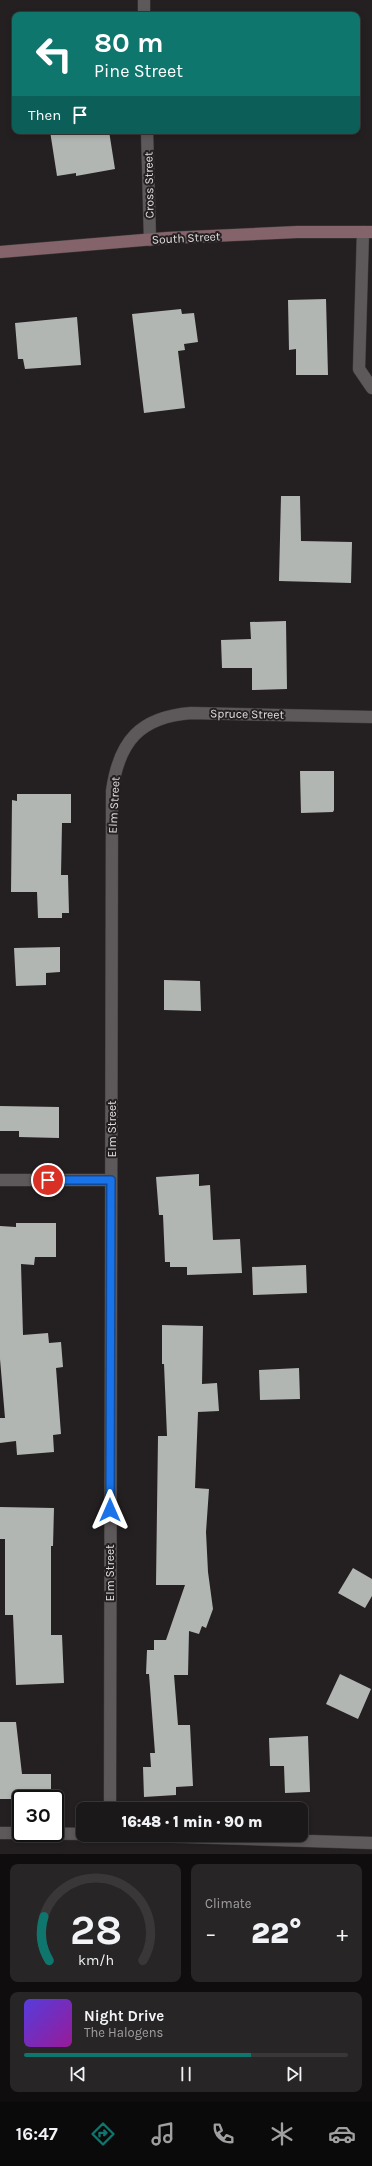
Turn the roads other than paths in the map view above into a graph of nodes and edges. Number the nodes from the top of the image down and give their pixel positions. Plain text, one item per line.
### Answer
1 (144, 0) edge
2 (144, 12) edge
3 (147, 134) edge
4 (368, 232) edge
5 (150, 240) junction
6 (0, 252) edge
7 (372, 388) edge
8 (372, 717) edge
9 (130, 741) joint
10 (0, 1180) edge
11 (111, 1180) junction
12 (110, 1802) edge
13 (0, 1832) edge
14 (12, 1833) edge
15 (64, 1834) edge
16 (76, 1834) edge
17 (308, 1841) edge
18 (372, 1843) edge

1 - 2 street
3 - 5 street, Cross Street
4 - 5 main road, South Street
4 - 7 street
5 - 6 main road, South Street
8 - 9 street, Spruce Street
9 - 11 street, Elm Street
10 - 11 street
11 - 12 street, Elm Street
13 - 14 street
15 - 16 street
17 - 18 street

